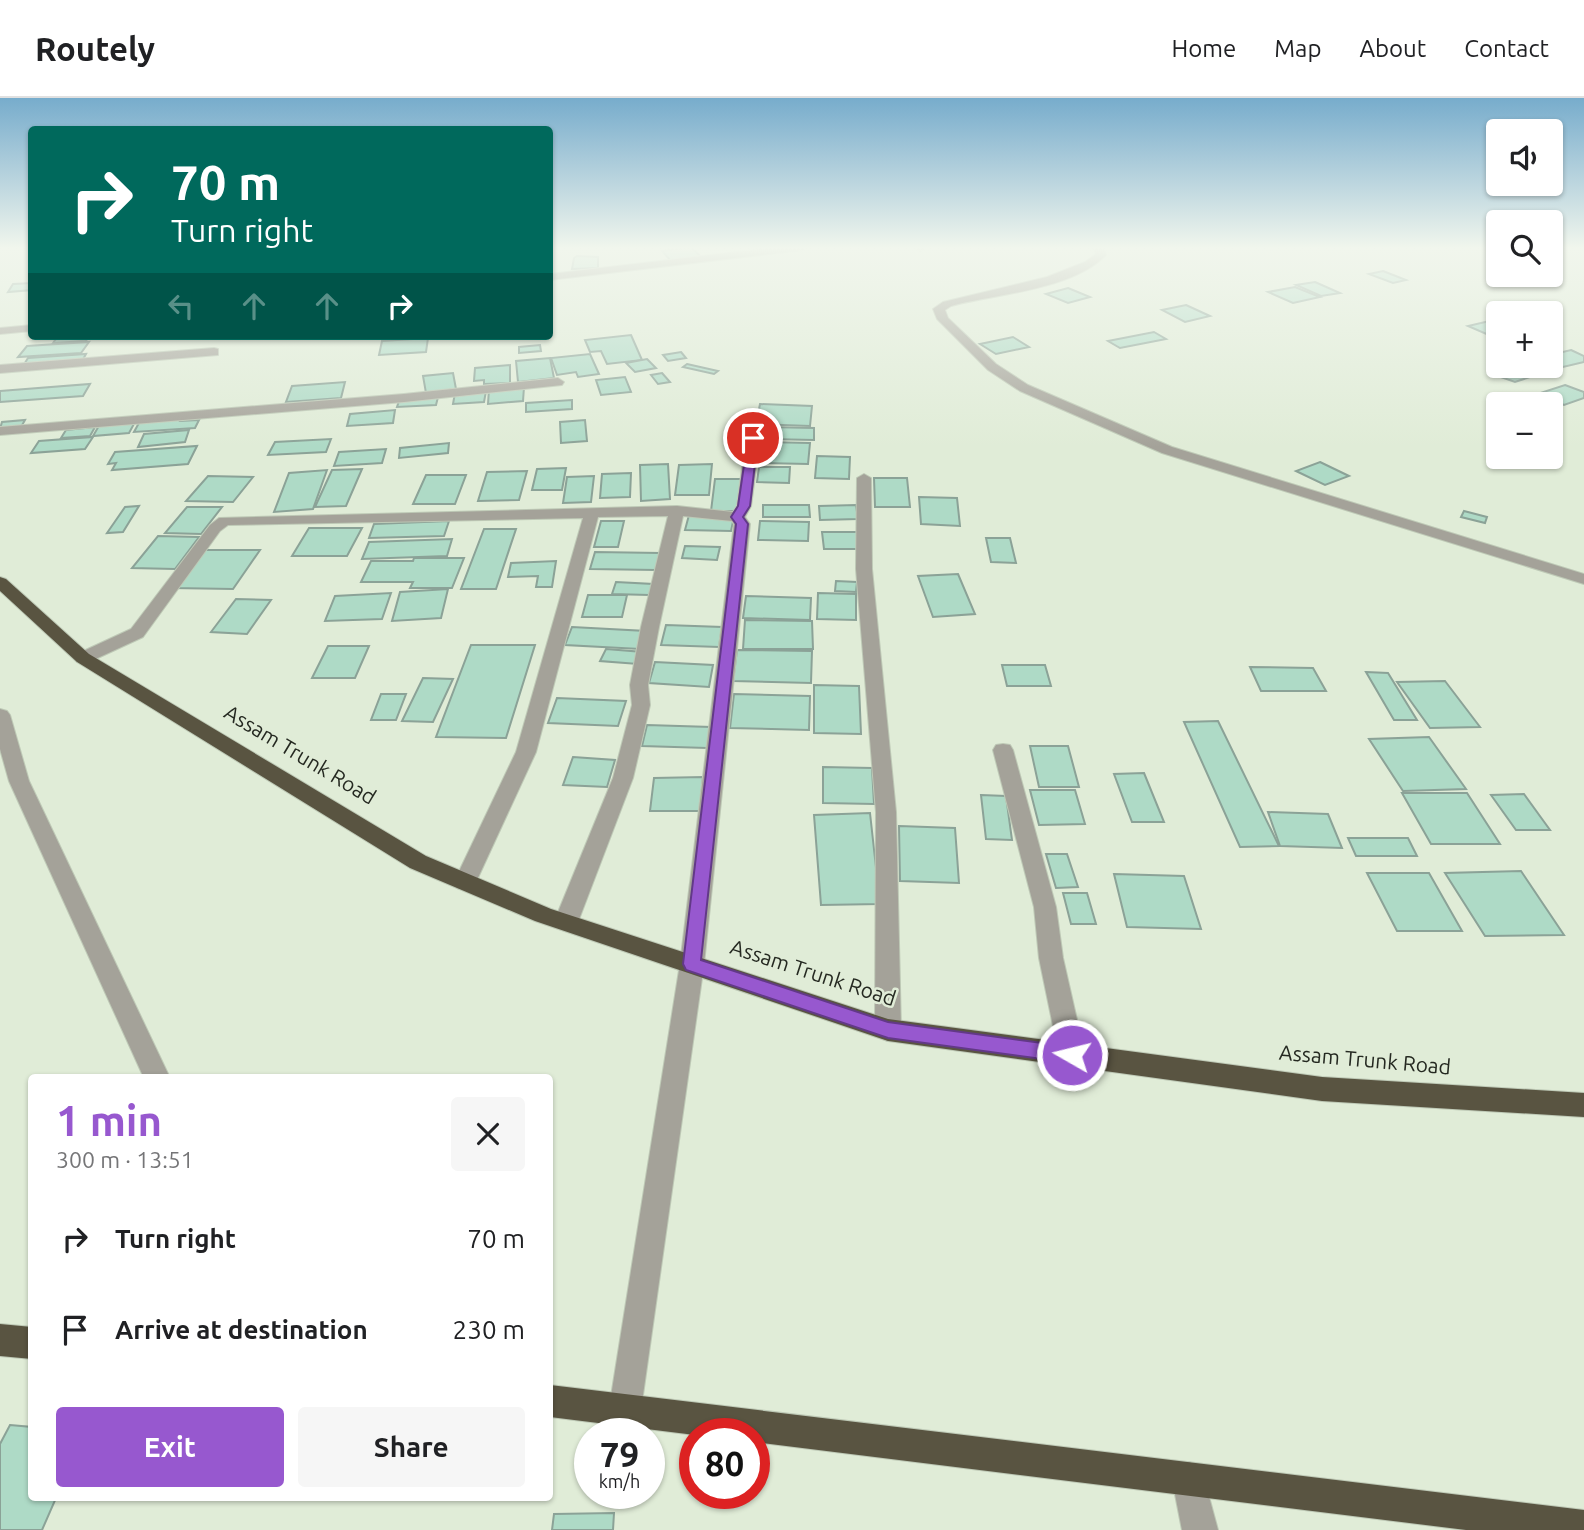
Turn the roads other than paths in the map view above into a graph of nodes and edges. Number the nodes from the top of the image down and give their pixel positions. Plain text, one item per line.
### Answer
1 (941, 314) edge
2 (28, 328) edge
3 (0, 331) edge
4 (214, 352) dead end
5 (0, 369) edge
6 (558, 382) dead end
7 (0, 431) edge
8 (753, 438) dead end
9 (864, 478) dead end
10 (677, 511) junction
11 (592, 512) junction
12 (737, 517) junction
13 (1584, 579) edge
14 (0, 582) edge
15 (83, 658) junction
16 (0, 715) edge
17 (1003, 750) dead end
18 (465, 882) junction
19 (566, 922) junction
20 (692, 964) junction
21 (888, 1030) junction
22 (1072, 1055) junction
23 (155, 1074) edge
24 (1584, 1105) edge
25 (0, 1340) edge
26 (28, 1343) edge
27 (553, 1401) edge
28 (625, 1409) junction
29 (1189, 1479) junction
30 (1584, 1527) edge
31 (1200, 1530) edge

1 - 13 street
2 - 3 street
4 - 5 street
6 - 7 street
8 - 12 street
9 - 21 street
10 - 11 street
10 - 12 street
10 - 19 street
11 - 15 street
11 - 18 street
12 - 20 street
14 - 15 highway, Assam Trunk Road
15 - 18 highway, Assam Trunk Road
16 - 23 street
17 - 22 street
18 - 19 highway, Assam Trunk Road
19 - 20 highway, Assam Trunk Road
20 - 21 highway, Assam Trunk Road
20 - 28 street
21 - 22 highway, Assam Trunk Road
22 - 24 highway, Assam Trunk Road
25 - 26 highway
27 - 28 highway
28 - 29 highway
29 - 30 highway
29 - 31 street

